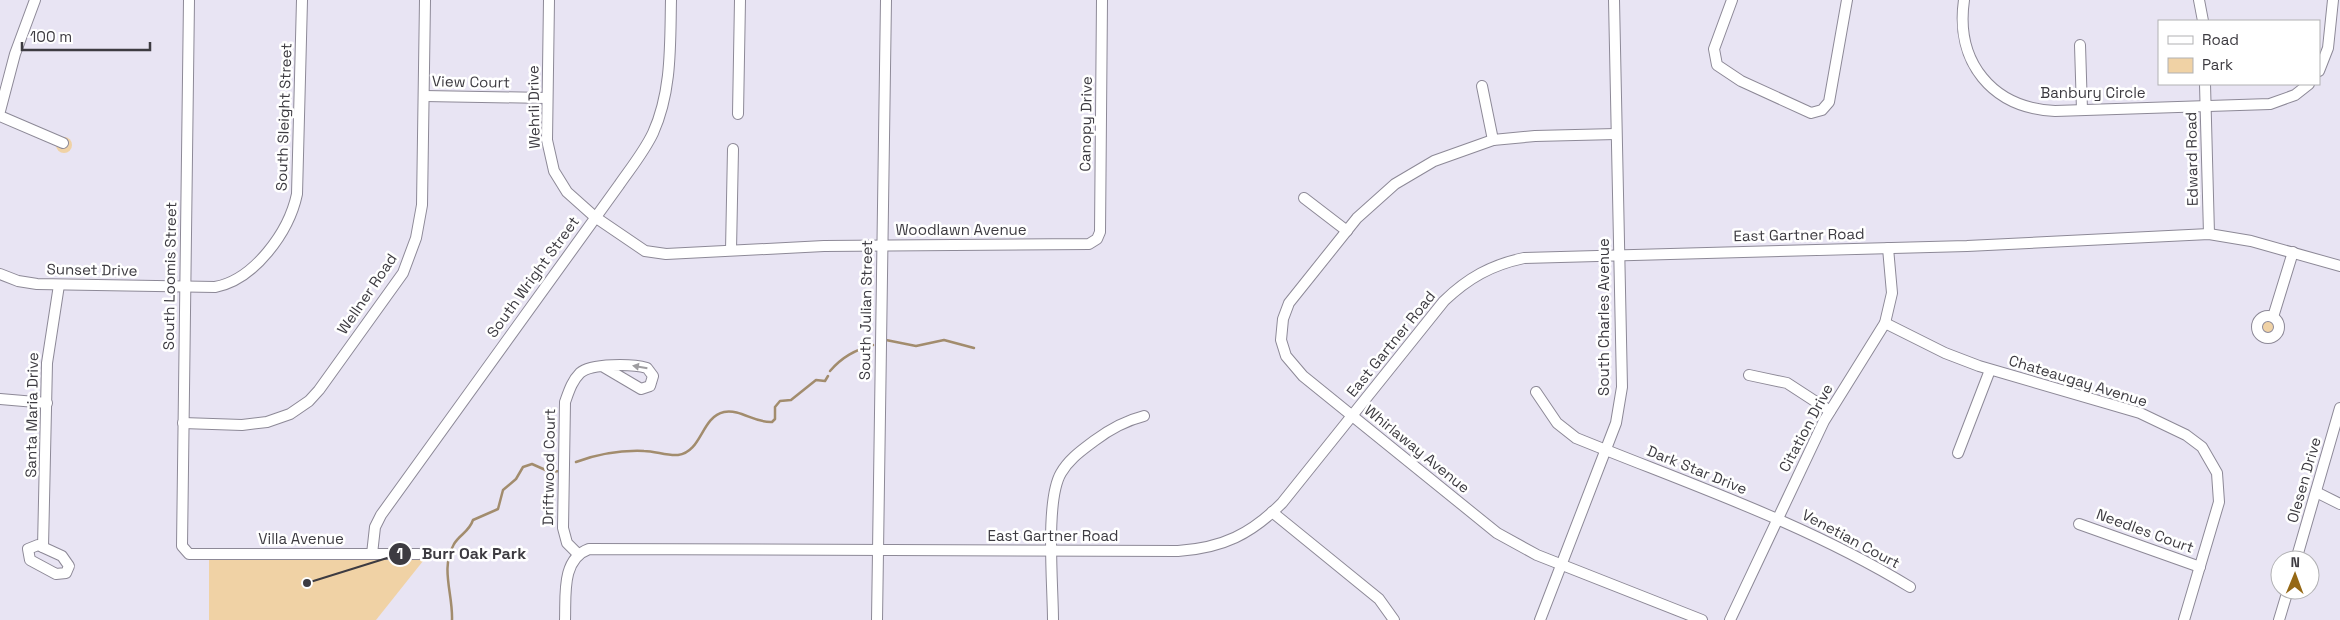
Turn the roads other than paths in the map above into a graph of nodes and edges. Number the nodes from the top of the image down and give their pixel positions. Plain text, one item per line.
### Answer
1 (36, 0) edge
2 (189, 0) edge
3 (302, 0) edge
4 (425, 0) edge
5 (549, 0) edge
6 (670, 0) edge
7 (740, 0) edge
8 (886, 0) edge
9 (1102, 0) edge
10 (1614, 0) edge
11 (1732, 0) edge
12 (1847, 0) edge
13 (1964, 0) edge
14 (2199, 0) edge
15 (2333, 0) edge
16 (2203, 20) edge
17 (2080, 45) dead end
18 (2320, 69) edge
19 (2205, 85) edge
20 (2308, 85) edge
21 (1482, 86) dead end
22 (424, 96) junction
23 (547, 98) junction
24 (2206, 107) junction
25 (2082, 110) junction
26 (0, 111) edge
27 (738, 114) dead end
28 (0, 116) edge
29 (1616, 134) junction
30 (1493, 140) junction
31 (63, 143) dead end
32 (733, 149) dead end
33 (1304, 198) dead end
34 (595, 217) junction
35 (1347, 231) junction
36 (2208, 234) junction
37 (1089, 244) joint
38 (881, 246) junction
39 (1888, 248) junction
40 (731, 250) junction
41 (2293, 252) junction
42 (653, 254) joint
43 (1619, 254) junction
44 (2340, 266) edge
45 (0, 274) edge
46 (59, 285) junction
47 (185, 286) junction
48 (2273, 317) dead end
49 (1885, 323) junction
50 (602, 366) dead end
51 (1990, 370) junction
52 (1749, 375) dead end
53 (1536, 392) dead end
54 (0, 399) edge
55 (46, 403) junction
56 (2340, 408) edge
57 (1830, 411) junction
58 (1351, 415) junction
59 (1144, 416) dead end
60 (183, 423) junction
61 (1606, 450) junction
62 (1958, 453) dead end
63 (2316, 492) junction
64 (2340, 504) edge
65 (1272, 512) junction
66 (1777, 518) junction
67 (2079, 524) dead end
68 (43, 547) dead end
69 (878, 550) junction
70 (2299, 550) edge
71 (184, 551) joint
72 (1052, 552) junction
73 (372, 554) junction
74 (419, 554) dead end
75 (578, 554) junction
76 (1561, 564) junction
77 (2200, 567) junction
78 (1910, 587) dead end
79 (2286, 600) edge
80 (2281, 619) edge
81 (565, 620) edge
82 (877, 620) edge
83 (1053, 620) edge
84 (1394, 620) edge
85 (1540, 620) edge
86 (1702, 620) edge
87 (1730, 620) edge
88 (2184, 620) edge

1 - 26 street
2 - 47 street, South Loomis Street
3 - 47 street, South Sleight Street
4 - 22 street, Wellner Road
5 - 23 street, Wehrli Drive
6 - 34 street, South Wright Street
7 - 27 street
8 - 38 street, South Julian Street
9 - 37 street, Canopy Drive
10 - 29 street, South Charles Avenue
11 - 12 street
13 - 25 street, Banbury Circle
14 - 16 street
15 - 18 street
17 - 25 street
19 - 24 street, Edward Road
20 - 24 street, Banbury Circle
21 - 30 street
22 - 23 street, View Court
22 - 60 street, Wellner Road
23 - 34 street, Wehrli Drive
24 - 25 street, Banbury Circle
24 - 36 street, Edward Road
28 - 31 street
29 - 30 street, Whirlaway Avenue
29 - 43 street, South Charles Avenue
30 - 35 street, Whirlaway Avenue
32 - 40 street
33 - 35 street
34 - 42 street, Wehrli Drive
34 - 73 street, South Wright Street
35 - 58 street, Whirlaway Avenue
36 - 39 street, East Gartner Road
36 - 41 street, East Gartner Road
37 - 38 street, Woodlawn Avenue
38 - 40 street, Woodlawn Avenue
38 - 69 street, South Julian Street
39 - 43 street, East Gartner Road
39 - 49 street, Citation Drive
40 - 42 street, Woodlawn Avenue
41 - 44 street, East Gartner Road
41 - 48 street
43 - 58 street, East Gartner Road
43 - 61 street, South Charles Avenue
45 - 46 street, Sunset Drive
46 - 47 street, Sunset Drive
46 - 55 street, Santa Maria Drive
47 - 60 street, South Loomis Street
49 - 51 street, Chateaugay Avenue
49 - 57 street, Citation Drive
50 - 75 street, Driftwood Court
51 - 62 street
51 - 77 street, Chateaugay Avenue
52 - 57 street
53 - 61 street, Dark Star Drive
54 - 55 street
55 - 68 street, Santa Maria Drive
56 - 63 street, Olesen Drive
57 - 66 street, Citation Drive
58 - 65 street, East Gartner Road
58 - 76 street, Whirlaway Avenue
59 - 72 street
60 - 71 street, South Loomis Street
61 - 66 street, Dark Star Drive
61 - 76 street, South Charles Avenue
63 - 64 street
63 - 70 street, Olesen Drive
65 - 72 street, East Gartner Road
65 - 84 street
66 - 78 street, Venetian Court
66 - 87 street, Citation Drive
67 - 77 street, Needles Court
69 - 72 street, East Gartner Road
69 - 75 street, East Gartner Road
69 - 82 street, South Julian Street
71 - 73 street, Villa Avenue
72 - 83 street
73 - 74 street, Villa Avenue
75 - 81 street
76 - 85 street, South Charles Avenue
76 - 86 street, Whirlaway Avenue
77 - 88 street, Chateaugay Avenue
79 - 80 street

